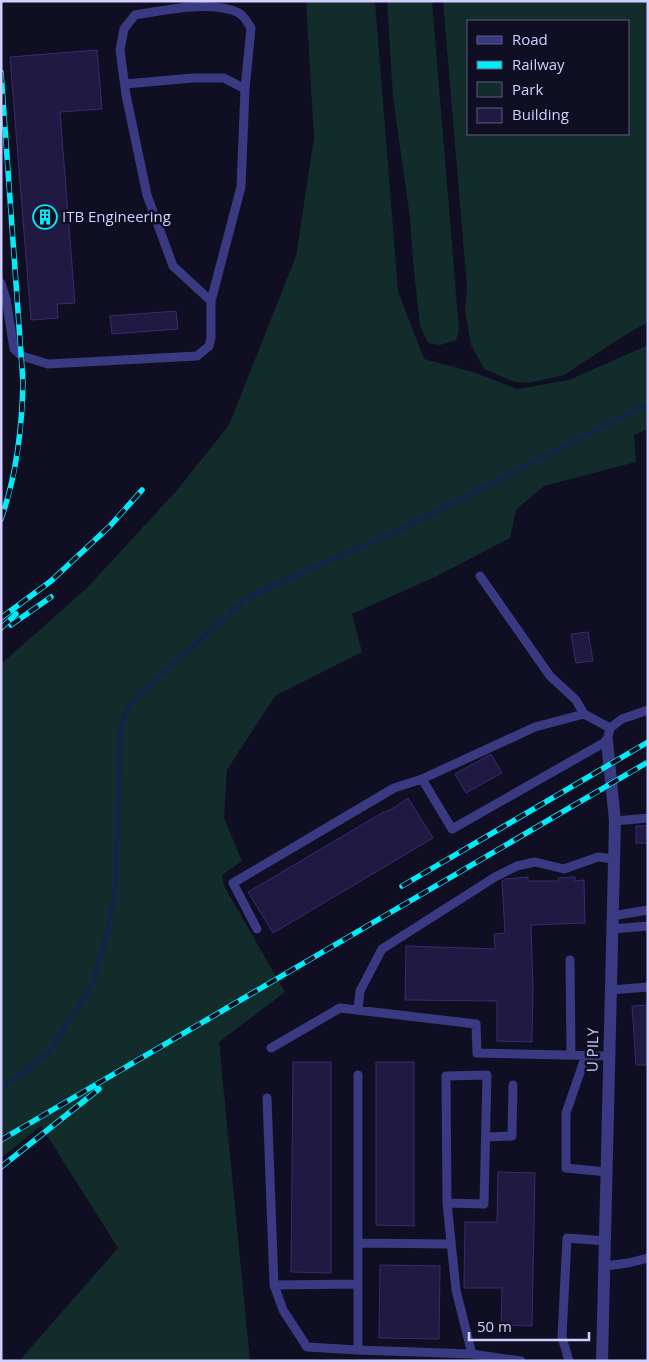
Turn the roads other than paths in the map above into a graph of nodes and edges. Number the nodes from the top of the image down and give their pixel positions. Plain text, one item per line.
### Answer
1 (125, 84) junction
2 (245, 89) junction
3 (1, 283) edge
4 (210, 301) junction
5 (480, 576) dead end
6 (648, 710) edge
7 (584, 714) junction
8 (610, 728) junction
9 (606, 741) junction
10 (422, 779) junction
11 (648, 818) edge
12 (615, 821) junction
13 (614, 860) junction
14 (648, 910) edge
15 (612, 916) junction
16 (648, 926) edge
17 (257, 929) dead end
18 (612, 929) junction
19 (570, 960) dead end
20 (648, 988) edge
21 (611, 990) junction
22 (358, 1010) junction
23 (271, 1048) dead end
24 (571, 1055) junction
25 (586, 1055) junction
26 (609, 1056) junction
27 (358, 1075) dead end
28 (513, 1085) dead end
29 (267, 1098) dead end
30 (486, 1137) junction
31 (607, 1172) junction
32 (447, 1203) junction
33 (606, 1241) junction
34 (358, 1243) junction
35 (451, 1244) junction
36 (648, 1258) edge
37 (605, 1266) junction
38 (358, 1284) junction
39 (274, 1285) junction
40 (358, 1350) junction
41 (472, 1354) junction
42 (521, 1361) edge
43 (569, 1361) edge
44 (602, 1361) edge

1 - 2 lane
1 - 2 lane
1 - 4 lane
2 - 4 lane
3 - 4 lane
5 - 7 lane
6 - 8 lane
7 - 8 lane
7 - 10 lane
8 - 9 lane
9 - 10 lane
9 - 12 street, U PILY
10 - 17 lane
11 - 12 lane
12 - 13 street, U PILY
13 - 15 street, U PILY
13 - 22 lane
14 - 15 lane
15 - 18 street, U PILY
16 - 18 lane
18 - 21 street, U PILY
19 - 24 lane
20 - 21 lane
21 - 26 street, U PILY
22 - 23 lane
22 - 24 lane
24 - 25 lane
25 - 26 lane
25 - 31 lane
26 - 31 street, U PILY
27 - 34 lane
28 - 30 lane
29 - 39 lane
30 - 32 lane
30 - 32 lane
31 - 33 street, U PILY
32 - 35 lane
33 - 37 street, U PILY
33 - 43 lane
34 - 35 lane
34 - 38 lane
35 - 41 lane
36 - 37 lane
37 - 44 street, U PILY
38 - 39 lane
38 - 40 lane
39 - 40 lane
40 - 41 lane
41 - 42 lane

